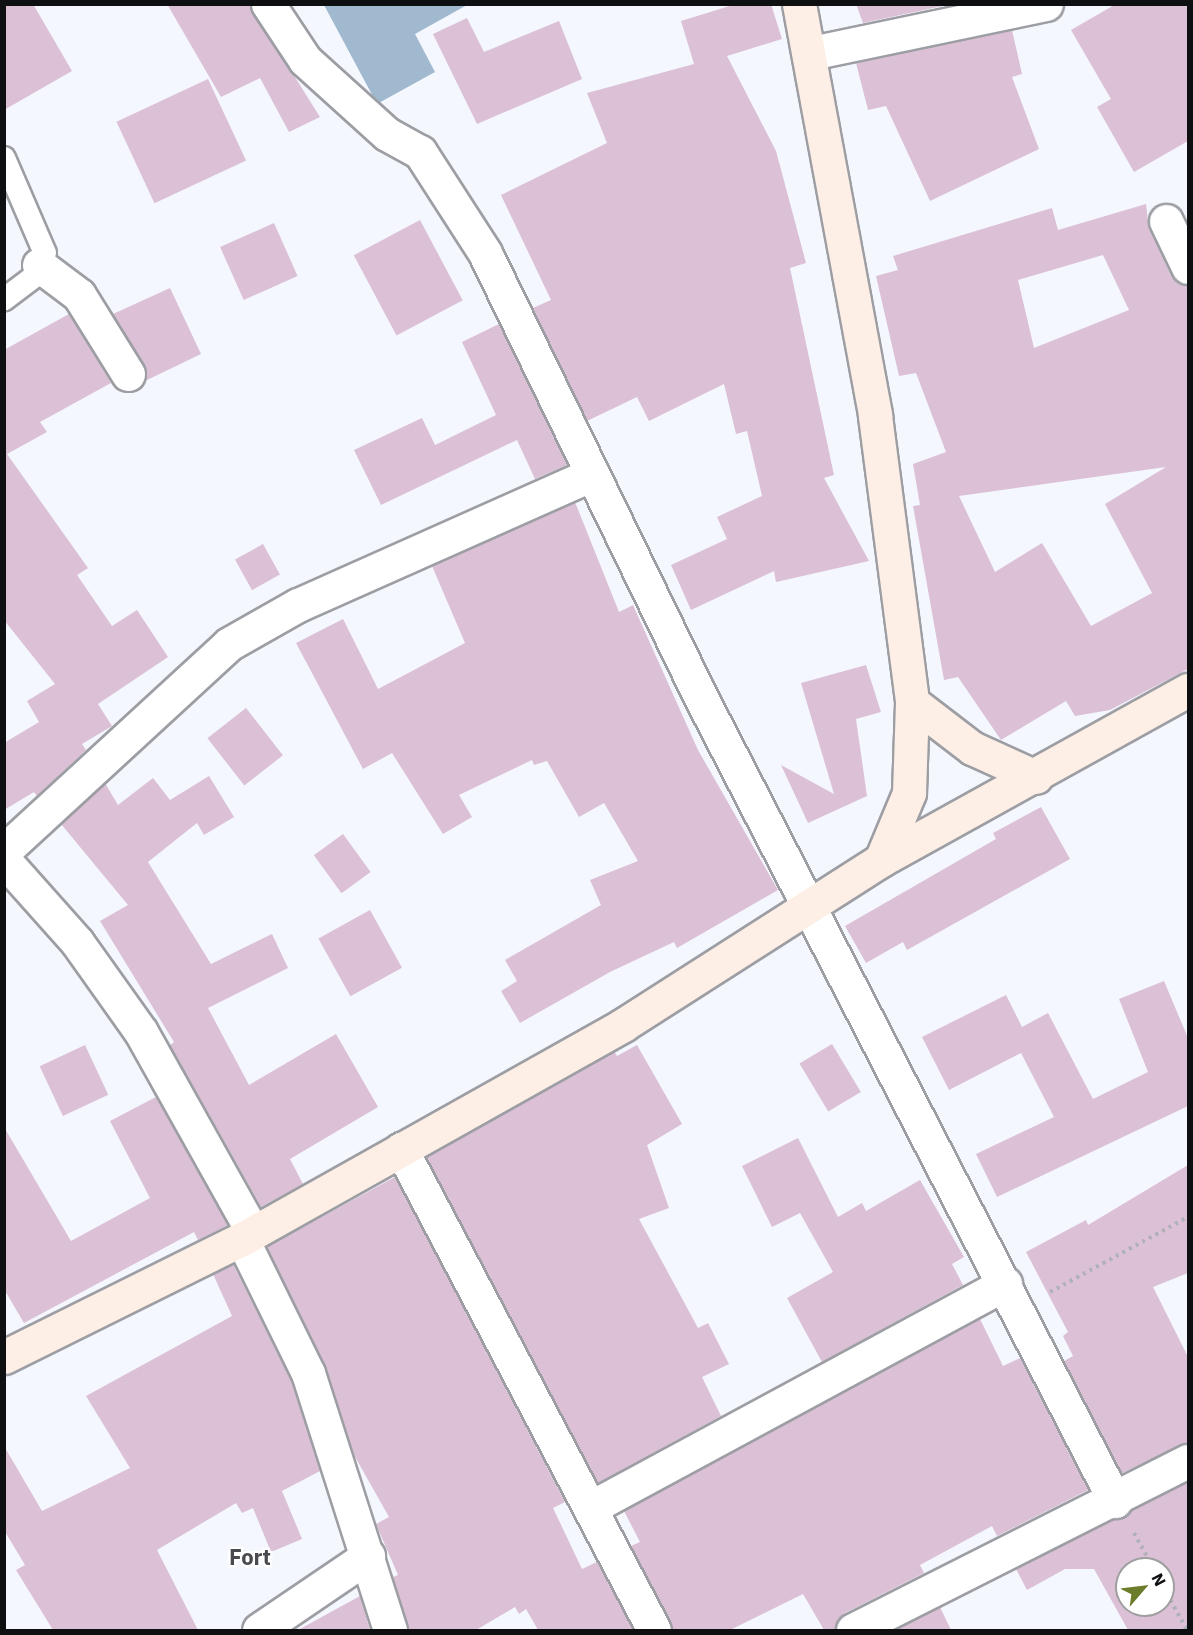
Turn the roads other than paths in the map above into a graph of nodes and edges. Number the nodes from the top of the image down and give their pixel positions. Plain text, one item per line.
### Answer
1 (268, 4) edge
2 (799, 4) edge
3 (1046, 4) edge
4 (811, 53) junction
5 (4, 158) edge
6 (1166, 221) dead end
7 (39, 265) junction
8 (1188, 267) edge
9 (4, 300) edge
10 (129, 374) dead end
11 (592, 474) junction
12 (1188, 690) edge
13 (912, 702) junction
14 (1036, 777) junction
15 (4, 851) edge
16 (4, 860) edge
17 (881, 861) junction
18 (807, 906) junction
19 (401, 1149) junction
20 (247, 1235) junction
21 (1011, 1297) junction
22 (4, 1358) edge
23 (1188, 1461) edge
24 (1115, 1501) junction
25 (590, 1508) junction
26 (368, 1556) junction
27 (259, 1630) edge
28 (390, 1630) edge
29 (654, 1630) edge
30 (853, 1630) edge

1 - 11 street
2 - 4 main road
3 - 4 street
4 - 13 main road
5 - 7 lane
6 - 8 street
7 - 9 lane
7 - 10 street
11 - 15 street
11 - 18 street
12 - 14 main road
13 - 14 main road
13 - 17 main road
14 - 17 main road
16 - 20 street
17 - 18 main road
18 - 19 main road
18 - 21 street
19 - 20 main road
19 - 25 street
20 - 22 main road
20 - 26 street
21 - 24 street
21 - 25 street
23 - 24 street
24 - 30 street
25 - 29 street
26 - 27 street
26 - 28 street

